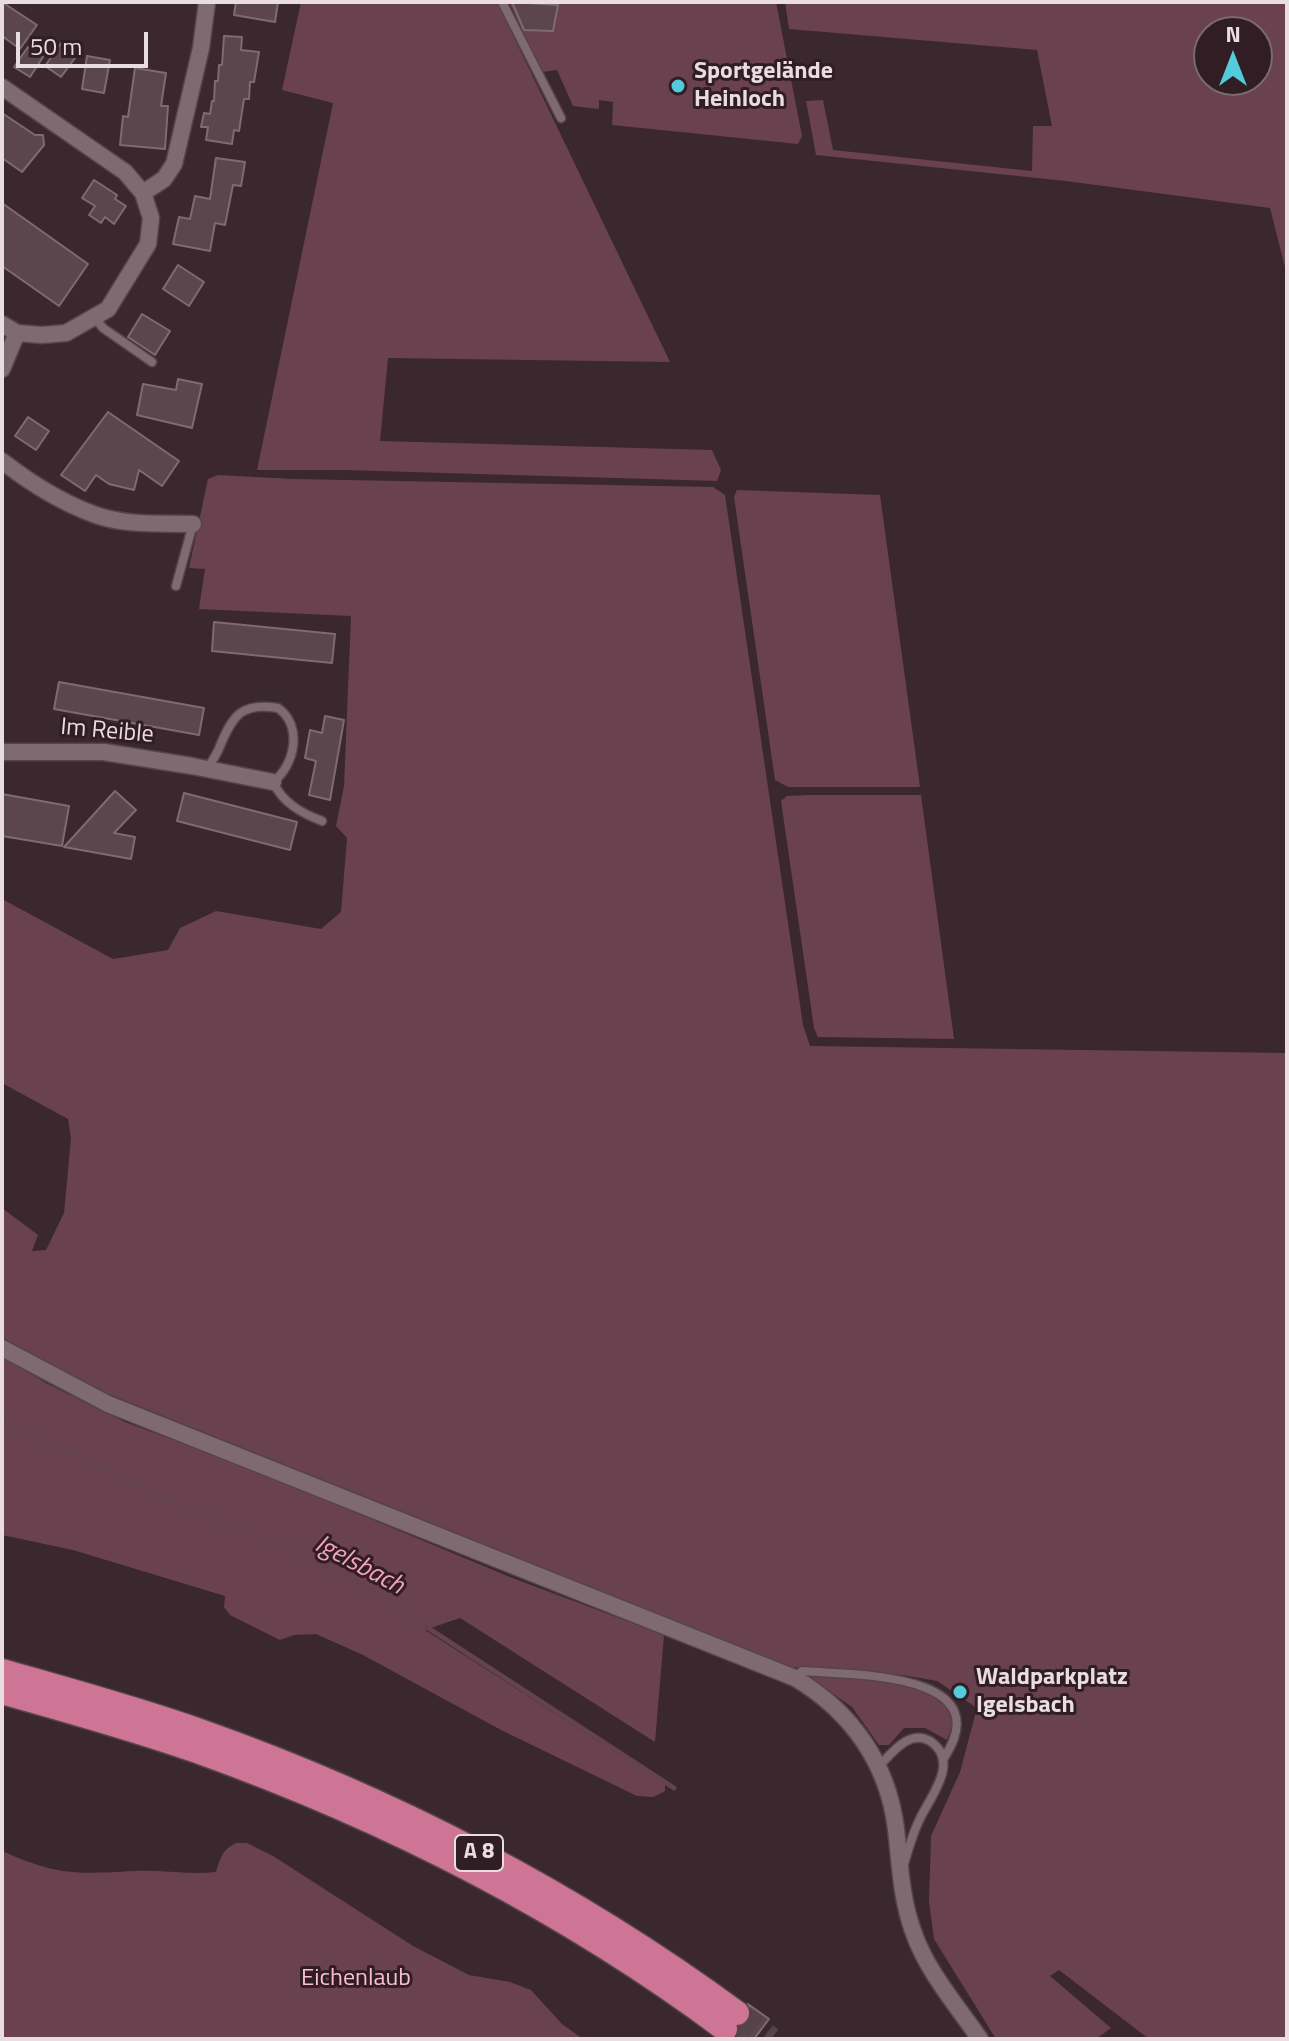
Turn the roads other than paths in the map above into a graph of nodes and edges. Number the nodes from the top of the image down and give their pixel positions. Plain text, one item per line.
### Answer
1 (207, 2) edge
2 (502, 2) edge
3 (2, 87) edge
4 (561, 118) dead end
5 (143, 193) junction
6 (95, 318) junction
7 (10, 328) edge
8 (152, 362) dead end
9 (2, 369) edge
10 (2, 461) edge
11 (193, 524) joint
12 (176, 586) dead end
13 (2, 752) edge
14 (208, 769) junction
15 (273, 782) junction
16 (322, 821) dead end
17 (2, 1348) edge
18 (2, 1671) edge
19 (795, 1678) junction
20 (2, 1692) edge
21 (944, 1758) junction
22 (879, 1766) junction
23 (901, 1872) junction
24 (980, 2039) edge

1 - 5 street
2 - 4 lane
3 - 5 street
5 - 6 street
6 - 7 street
6 - 8 lane
7 - 9 street
10 - 11 street
11 - 12 lane
13 - 14 street, Im Reible
14 - 15 street, Im Reible
14 - 15 lane
15 - 16 lane
17 - 19 street
18 - 20 highway, A 8
19 - 21 lane
19 - 22 street
21 - 22 lane
21 - 23 lane
22 - 23 street
23 - 24 street

